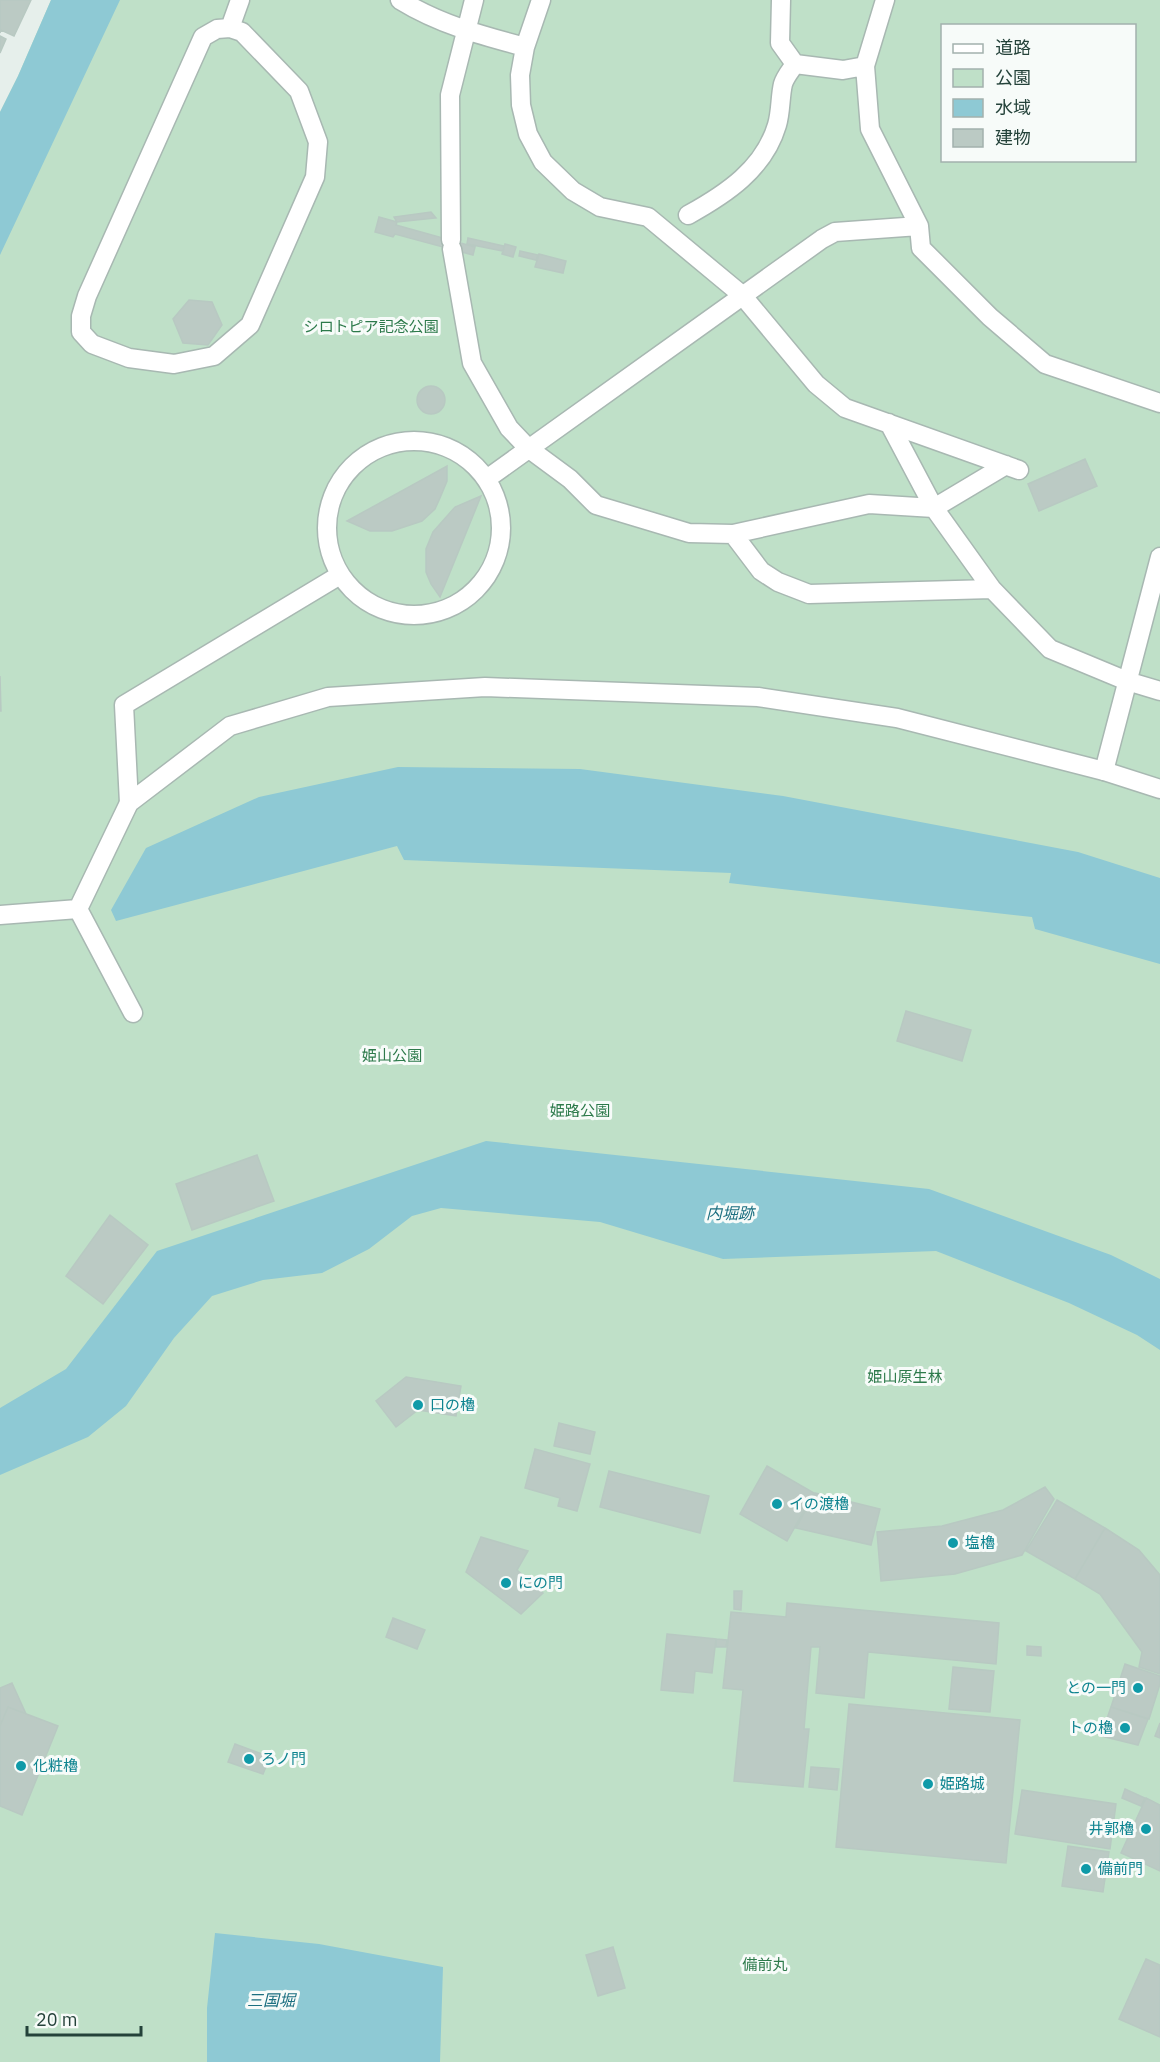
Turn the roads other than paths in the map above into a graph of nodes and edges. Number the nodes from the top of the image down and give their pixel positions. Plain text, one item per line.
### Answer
1 (240, 0) edge
2 (400, 0) edge
3 (474, 0) edge
4 (541, 0) edge
5 (781, 0) edge
6 (879, 4) edge
7 (230, 28) junction
8 (465, 32) junction
9 (525, 47) junction
10 (795, 64) junction
11 (865, 66) junction
12 (688, 215) dead end
13 (919, 226) junction
14 (742, 295) junction
15 (1160, 403) edge
16 (889, 423) junction
17 (528, 448) junction
18 (488, 478) junction
19 (934, 508) junction
20 (733, 534) junction
21 (1160, 557) edge
22 (340, 575) junction
23 (992, 589) junction
24 (1127, 681) junction
25 (1160, 691) edge
26 (1104, 771) junction
27 (1160, 789) edge
28 (129, 803) junction
29 (78, 909) junction
30 (0, 915) edge
31 (133, 1013) dead end

1 - 7 street
2 - 8 street
3 - 8 street
4 - 9 street
5 - 10 street
6 - 11 street
7 - 7 street
8 - 9 street
8 - 17 street
9 - 14 street
10 - 11 street
10 - 12 street
11 - 13 street
13 - 14 street
13 - 15 street
14 - 16 street
14 - 17 street
16 - 19 street
16 - 19 street
17 - 18 street
17 - 20 street
18 - 22 street
18 - 22 street
19 - 20 street
19 - 23 street
20 - 23 street
21 - 24 street
22 - 28 street
23 - 24 street
24 - 25 street
24 - 26 street
26 - 27 street
26 - 28 street
28 - 29 street
29 - 30 street
29 - 31 street

